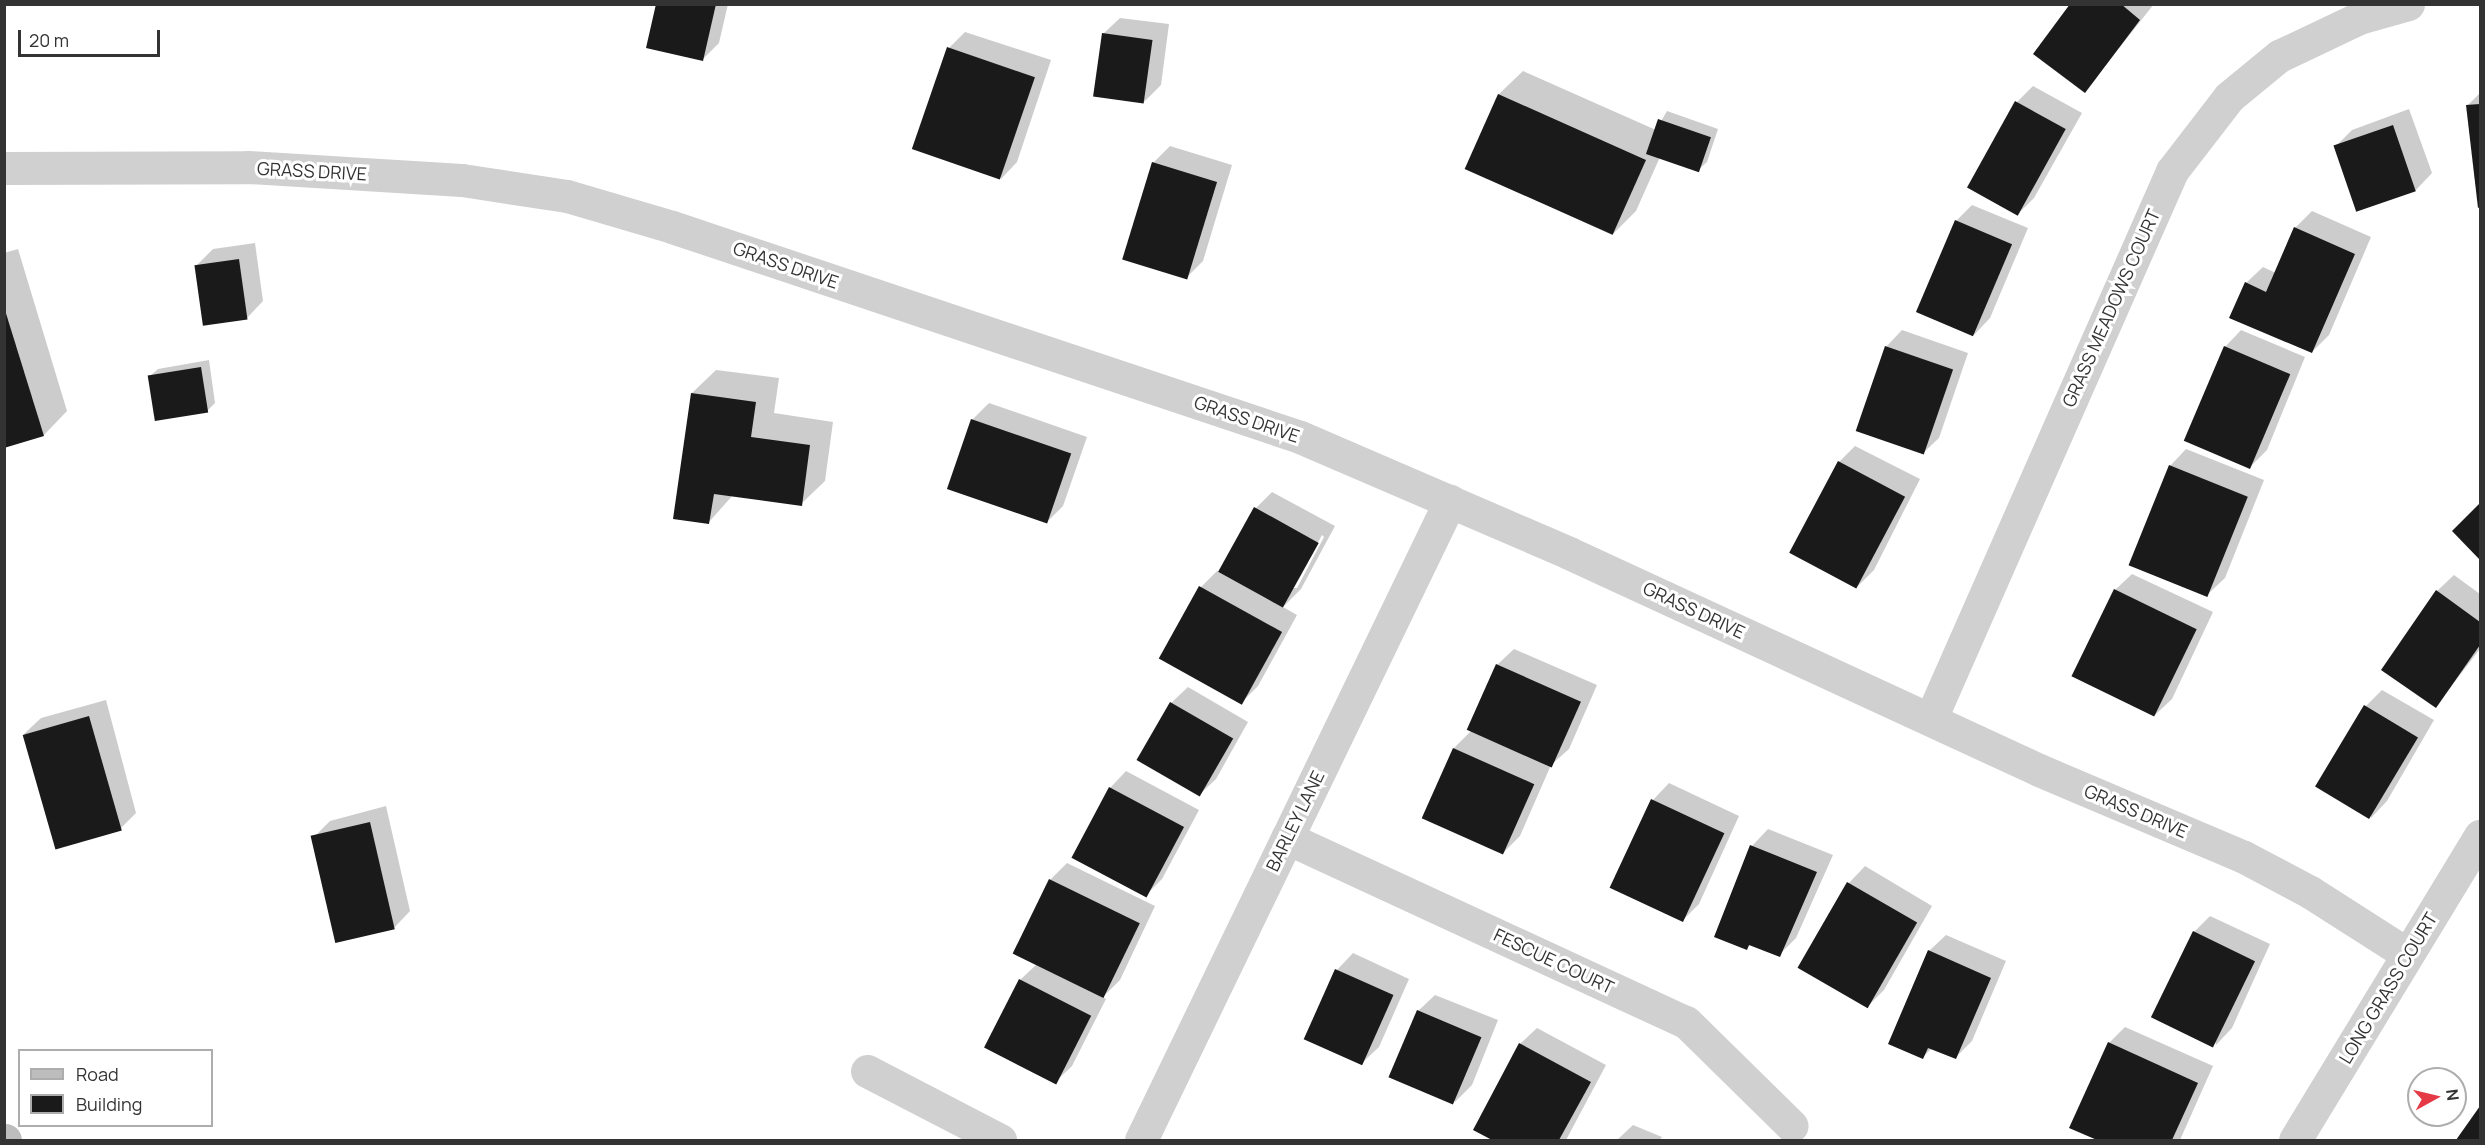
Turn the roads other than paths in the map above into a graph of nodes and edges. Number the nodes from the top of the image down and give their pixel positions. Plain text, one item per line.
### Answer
1 (2408, 4) edge
2 (4, 168) edge
3 (1450, 501) junction
4 (1931, 718) junction
5 (2481, 836) edge
6 (1287, 838) junction
7 (2407, 954) junction
8 (867, 1071) dead end
9 (1792, 1126) dead end
10 (1000, 1140) edge
11 (1141, 1140) edge
12 (2295, 1140) edge

1 - 4 street, GRASS MEADOWS COURT
2 - 3 street, GRASS DRIVE
3 - 4 street, GRASS DRIVE
3 - 6 street, BARLEY LANE
4 - 7 street, GRASS DRIVE
5 - 7 street, LONG GRASS COURT
6 - 9 street, FESCUE COURT
6 - 11 street, BARLEY LANE
7 - 12 street, LONG GRASS COURT
8 - 10 street

